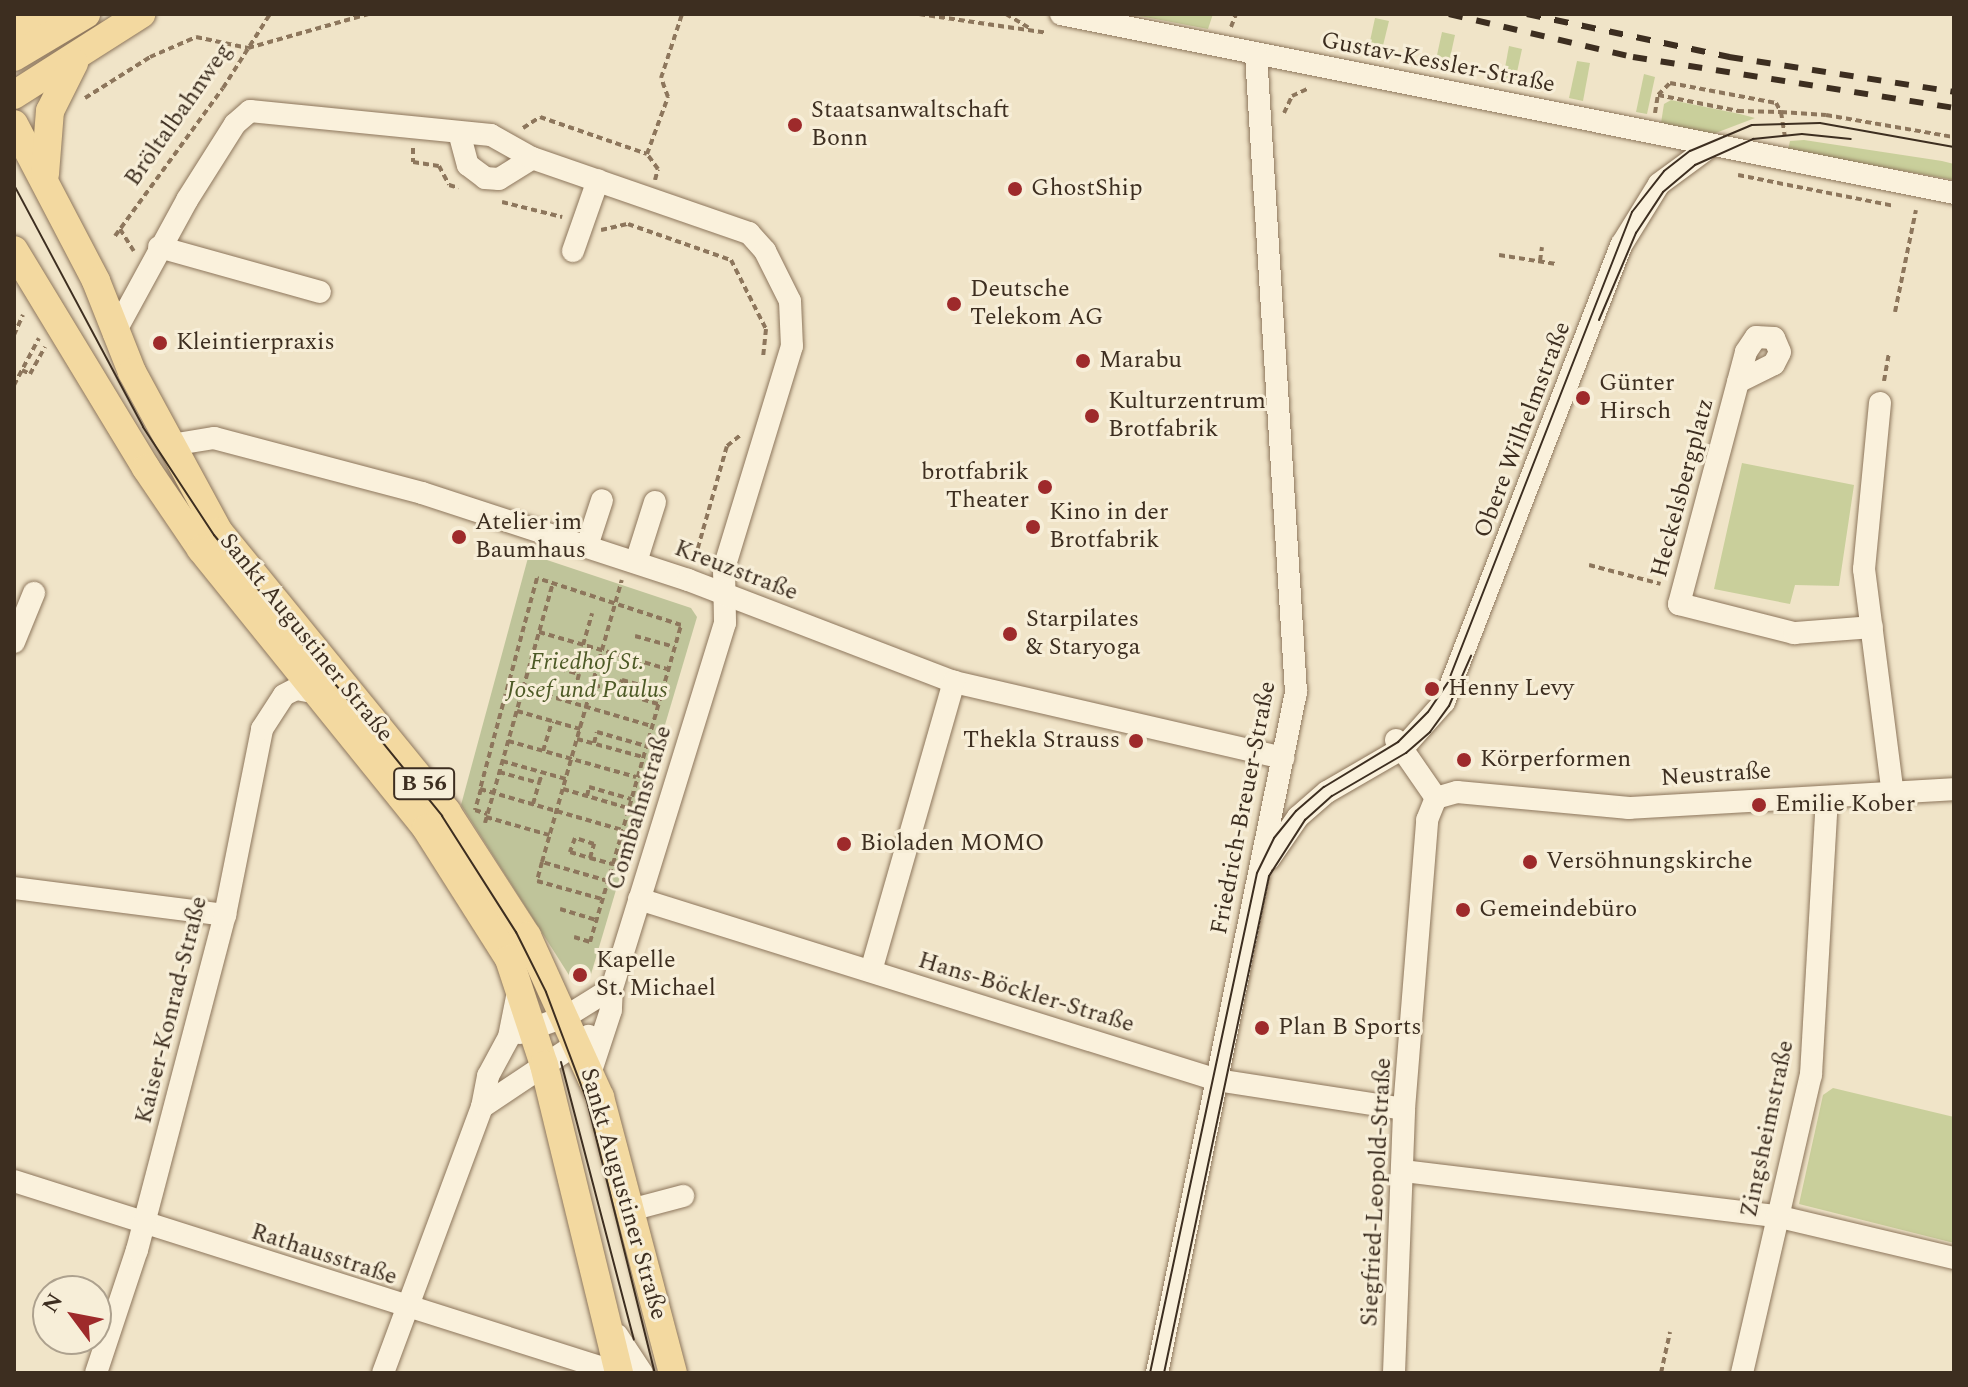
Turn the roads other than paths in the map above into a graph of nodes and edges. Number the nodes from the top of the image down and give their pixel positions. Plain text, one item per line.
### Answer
1 (141, 14) edge
2 (1061, 14) edge
3 (76, 20) edge
4 (14, 30) edge
5 (1256, 54) junction
6 (14, 57) edge
7 (77, 58) junction
8 (14, 95) edge
9 (14, 124) edge
10 (460, 136) junction
11 (1711, 146) junction
12 (532, 158) junction
13 (45, 179) junction
14 (598, 180) junction
15 (1954, 193) edge
16 (159, 247) junction
17 (14, 250) edge
18 (573, 251) dead end
19 (320, 292) dead end
20 (114, 334) junction
21 (1738, 382) dead end
22 (1880, 403) road end
23 (171, 445) junction
24 (602, 500) dead end
25 (655, 502) dead end
26 (587, 546) junction
27 (632, 560) junction
28 (34, 593) dead end
29 (725, 596) junction
30 (1872, 627) junction
31 (14, 642) edge
32 (954, 682) junction
33 (318, 693) junction
34 (1399, 744) junction
35 (1283, 758) junction
36 (1954, 789) edge
37 (1893, 795) junction
38 (1436, 798) junction
39 (1827, 798) junction
40 (1260, 879) junction
41 (14, 888) edge
42 (639, 899) junction
43 (225, 915) junction
44 (871, 971) junction
45 (612, 988) junction
46 (567, 1016) junction
47 (606, 1024) junction
48 (521, 1033) junction
49 (578, 1042) junction
50 (544, 1065) junction
51 (591, 1071) junction
52 (1217, 1080) junction
53 (482, 1107) junction
54 (1404, 1109) junction
55 (1403, 1171) junction
56 (14, 1181) edge
57 (683, 1196) dead end
58 (630, 1210) junction
59 (1776, 1216) junction
60 (142, 1224) junction
61 (1954, 1258) edge
62 (405, 1309) junction
63 (608, 1320) junction
64 (96, 1373) edge
65 (383, 1373) edge
66 (619, 1373) edge
67 (642, 1373) edge
68 (673, 1373) edge
69 (1157, 1373) edge
70 (1394, 1373) edge
71 (1742, 1373) edge

1 - 7 main road
2 - 5 street, Gustav-Kessler-Straße
3 - 4 main road
3 - 6 main road
5 - 11 street, Gustav-Kessler-Straße
5 - 35 street, Friedrich-Breuer-Straße
7 - 8 main road
7 - 13 main road
9 - 13 main road, Sankt Augustiner Straße / B 56
10 - 12 street, Combahnstraße
10 - 12 street
10 - 16 street
11 - 15 street, Gustav-Kessler-Straße
11 - 34 street, Obere Wilhelmstraße
12 - 14 street, Combahnstraße
13 - 20 main road, Sankt Augustiner Straße / B 56
14 - 18 street
14 - 29 street, Combahnstraße
16 - 19 street
16 - 20 street
17 - 33 main road, Sankt Augustiner Straße / B 56
20 - 23 main road, Sankt Augustiner Straße / B 56
21 - 30 street, Heckelsbergplatz
22 - 30 street
23 - 26 street, Kreuzstraße
23 - 46 main road, Sankt Augustiner Straße / B 56
24 - 26 street
25 - 27 street
26 - 27 street, Kreuzstraße
27 - 29 street, Kreuzstraße
28 - 31 street
29 - 32 street, Kreuzstraße
29 - 42 street, Combahnstraße
30 - 37 street
32 - 35 street, Kreuzstraße
32 - 44 street
33 - 43 street, Kaiser-Konrad-Straße
33 - 48 main road, Sankt Augustiner Straße / B 56
34 - 38 street
34 - 40 street, Obere Wilhelmstraße
35 - 40 street, Friedrich-Breuer-Straße
36 - 37 street, Neustraße
37 - 39 street, Neustraße
38 - 39 street, Neustraße
38 - 54 street, Siegfried-Leopold-Straße
39 - 59 street, Zingsheimstraße
40 - 52 street, Friedrich-Breuer-Straße
41 - 43 street
42 - 44 street, Hans-Böckler-Straße
42 - 45 street, Combahnstraße
43 - 60 street, Kaiser-Konrad-Straße
44 - 52 street, Hans-Böckler-Straße
45 - 46 street
45 - 47 street, Combahnstraße
46 - 48 street
46 - 49 main road, Sankt Augustiner Straße / B 56
47 - 49 street
47 - 51 street, Combahnstraße
48 - 50 main road, Sankt Augustiner Straße / B 56
48 - 53 street
49 - 50 street
49 - 51 main road, Sankt Augustiner Straße / B 56
50 - 53 street
50 - 63 main road, Sankt Augustiner Straße / B 56
51 - 58 main road, Sankt Augustiner Straße / B 56
52 - 54 street, Hans-Böckler-Straße
52 - 69 street, Friedrich-Breuer-Straße
53 - 62 street
54 - 55 street, Siegfried-Leopold-Straße
55 - 59 street
55 - 70 street, Siegfried-Leopold-Straße
56 - 60 street, Rathausstraße
57 - 58 street
58 - 68 main road, Sankt Augustiner Straße / B 56
59 - 61 street
59 - 71 street, Zingsheimstraße
60 - 62 street, Rathausstraße
60 - 64 street, Kaiser-Konrad-Straße
62 - 65 street
62 - 66 street, Rathausstraße
63 - 66 main road, Sankt Augustiner Straße / B 56
63 - 67 street, Sankt Augustiner Straße

